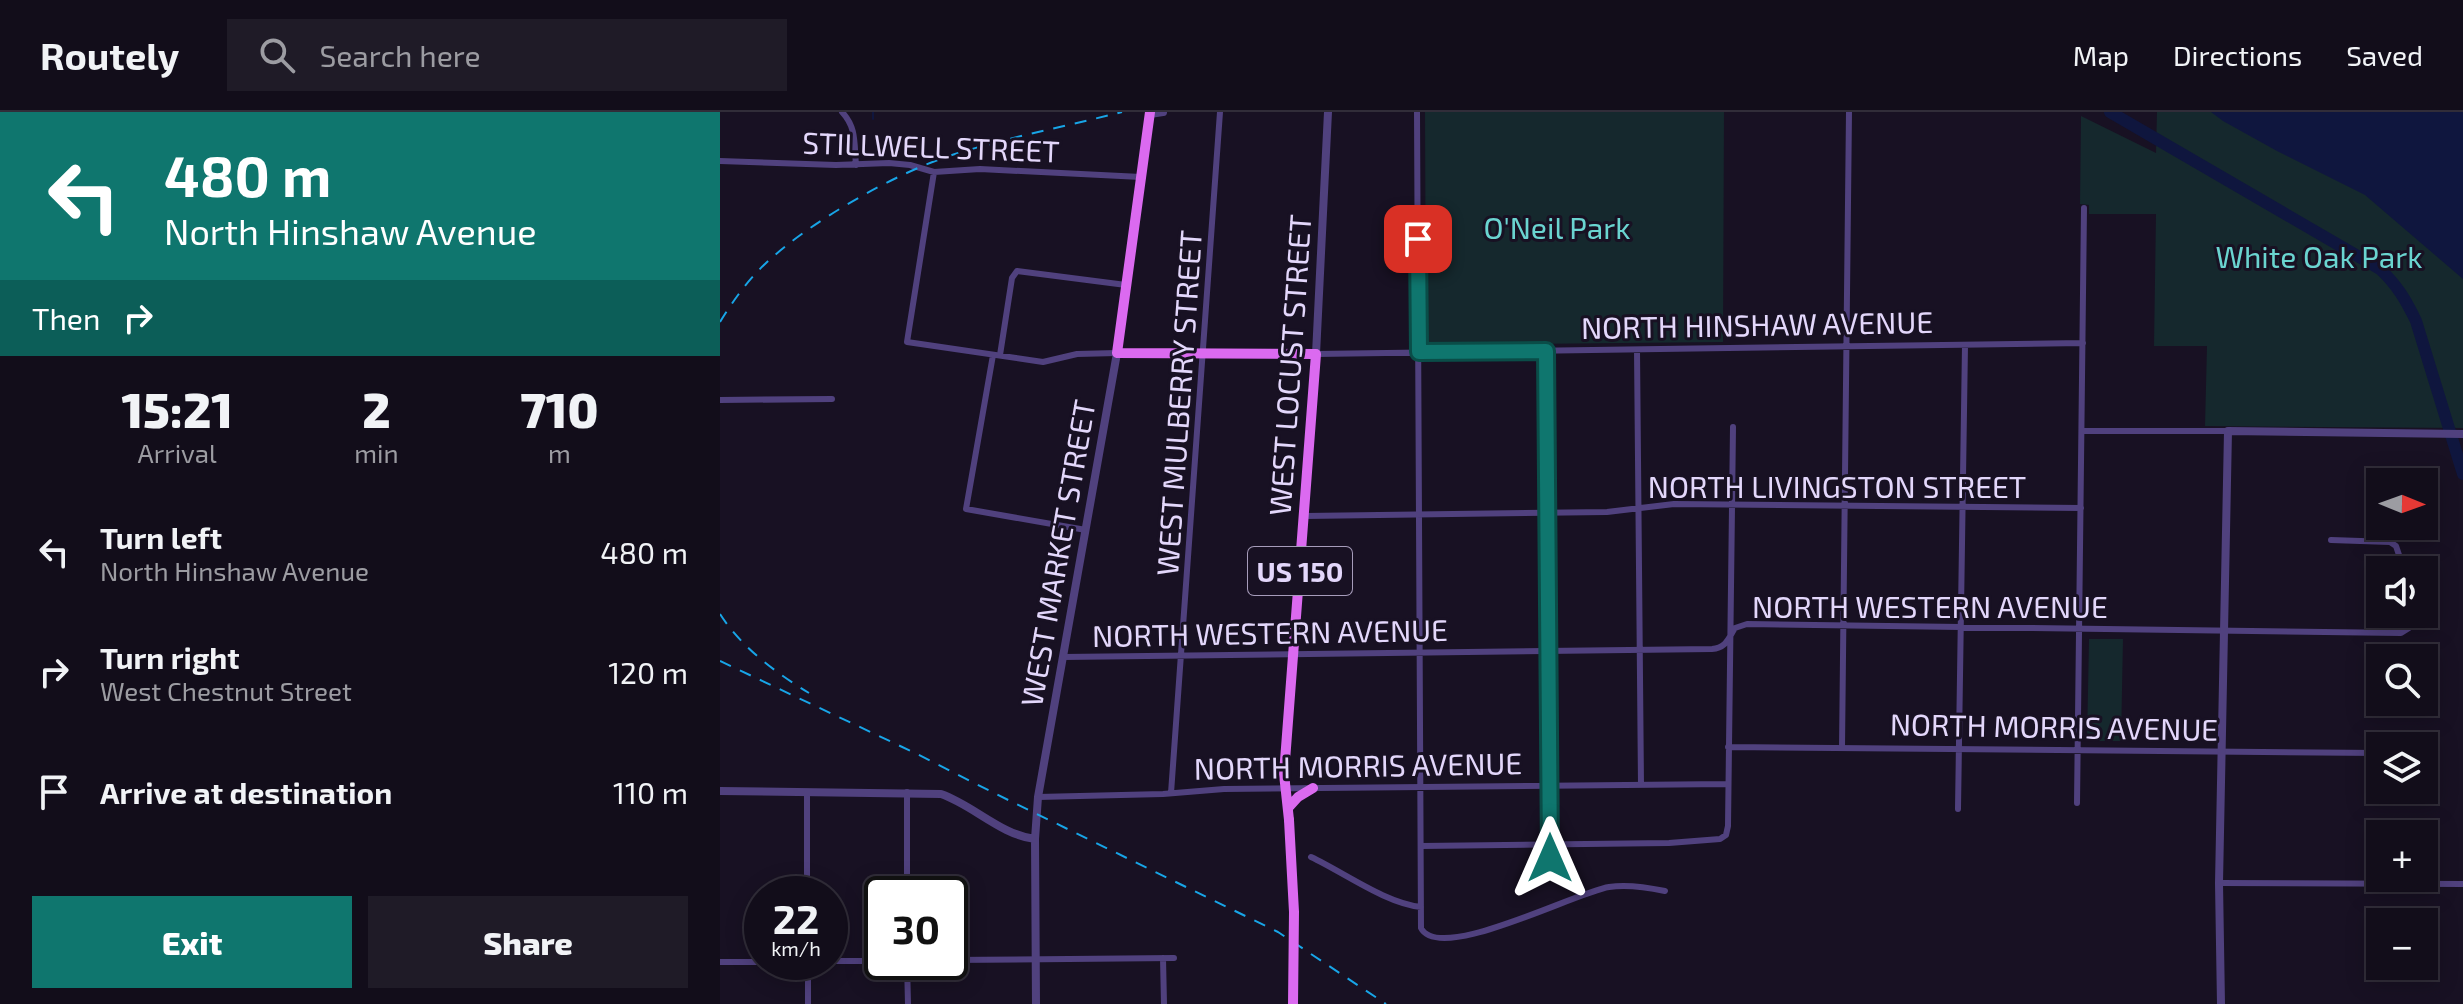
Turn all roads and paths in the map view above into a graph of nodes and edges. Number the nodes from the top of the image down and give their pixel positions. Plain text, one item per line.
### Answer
1 (842, 112) edge
2 (1163, 112) edge
3 (1220, 112) edge
4 (1328, 112) edge
5 (1417, 112) edge
6 (1849, 112) edge
7 (1150, 113) edge
8 (720, 161) edge
9 (856, 165) junction
10 (934, 172) junction
11 (1141, 177) junction
12 (2084, 208) dead end
13 (1126, 285) junction
14 (2083, 343) junction
15 (1965, 345) junction
16 (1848, 348) junction
17 (1637, 350) junction
18 (1546, 351) junction
19 (1419, 352) junction
20 (1117, 353) junction
21 (1204, 353) junction
22 (1316, 354) junction
23 (997, 355) junction
24 (832, 399) dead end
25 (720, 400) edge
26 (1733, 427) dead end
27 (2082, 431) junction
28 (2228, 431) junction
29 (2463, 434) edge
30 (1731, 505) junction
31 (1846, 506) junction
32 (1963, 507) junction
33 (2081, 508) junction
34 (1638, 509) junction
35 (1548, 513) junction
36 (1419, 515) junction
37 (1305, 516) junction
38 (1086, 530) junction
39 (2331, 540) dead end
40 (2399, 556) edge
41 (1844, 626) junction
42 (1961, 628) junction
43 (2409, 628) edge
44 (2079, 629) junction
45 (2224, 631) junction
46 (1729, 637) junction
47 (1639, 649) junction
48 (1549, 650) junction
49 (1420, 652) junction
50 (1294, 654) junction
51 (1182, 655) junction
52 (1063, 657) junction
53 (1728, 747) junction
54 (1842, 748) junction
55 (1959, 749) junction
56 (2076, 750) junction
57 (2221, 752) junction
58 (2366, 753) edge
59 (1727, 784) junction
60 (1641, 785) junction
61 (1550, 786) junction
62 (1421, 787) junction
63 (1286, 788) junction
64 (1313, 788) junction
65 (720, 791) edge
66 (807, 792) junction
67 (907, 792) junction
68 (1171, 793) junction
69 (1038, 797) junction
70 (2077, 803) dead end
71 (1288, 808) junction
72 (1958, 809) dead end
73 (1035, 839) junction
74 (1550, 844) junction
75 (1421, 846) junction
76 (1311, 857) dead end
77 (807, 876) edge
78 (907, 876) edge
79 (1541, 878) dead end
80 (2219, 883) junction
81 (2463, 884) edge
82 (1665, 891) dead end
83 (1421, 907) junction
84 (1163, 958) junction
85 (1174, 958) dead end
86 (1035, 959) junction
87 (968, 960) edge
88 (720, 962) edge
89 (744, 962) edge
90 (808, 980) edge
91 (907, 980) edge
92 (808, 1004) edge
93 (908, 1004) edge
94 (1036, 1004) edge
95 (1164, 1004) edge
96 (1293, 1004) edge
97 (2221, 1004) edge

1 - 9 street
2 - 7 street
3 - 21 street, WEST MULBERRY STREET
4 - 22 street, WEST LOCUST STREET
5 - 19 street
6 - 16 street
7 - 11 main road, WEST MARKET STREET
8 - 9 street, STILLWELL STREET
9 - 10 street, STILLWELL STREET
10 - 11 street, STILLWELL STREET
10 - 23 street, NORTH HINSHAW AVENUE
11 - 13 main road, WEST MARKET STREET
12 - 14 street
13 - 20 main road, WEST MARKET STREET
13 - 23 street
14 - 15 street, NORTH HINSHAW AVENUE
14 - 27 street
15 - 16 street, NORTH HINSHAW AVENUE
15 - 32 street
16 - 17 street, NORTH HINSHAW AVENUE
16 - 31 street
17 - 18 street, NORTH HINSHAW AVENUE
17 - 34 street
18 - 19 street, NORTH HINSHAW AVENUE
18 - 35 street
19 - 22 street, NORTH HINSHAW AVENUE
19 - 36 street
20 - 21 main road, NORTH HINSHAW AVENUE
20 - 23 street, NORTH HINSHAW AVENUE
20 - 38 street, WEST MARKET STREET
21 - 22 main road, NORTH HINSHAW AVENUE
21 - 51 street, WEST MULBERRY STREET
22 - 37 main road, WEST LOCUST STREET / US 150
23 - 38 street
24 - 25 street
26 - 30 street
27 - 28 street
27 - 33 street
28 - 29 street
28 - 45 street
30 - 31 street, NORTH LIVINGSTON STREET
30 - 34 street, NORTH LIVINGSTON STREET
30 - 46 street
31 - 32 street, NORTH LIVINGSTON STREET
31 - 41 street
32 - 33 street, NORTH LIVINGSTON STREET
32 - 42 street
33 - 44 street
34 - 35 street, NORTH LIVINGSTON STREET
34 - 47 street
35 - 36 street, NORTH LIVINGSTON STREET
35 - 48 street
36 - 37 street, NORTH LIVINGSTON STREET
36 - 49 street
37 - 50 main road, WEST LOCUST STREET / US 150
38 - 52 street, WEST MARKET STREET
39 - 40 street
41 - 42 street, NORTH WESTERN AVENUE
41 - 46 street, NORTH WESTERN AVENUE
41 - 54 street
42 - 44 street, NORTH WESTERN AVENUE
42 - 55 street
43 - 45 street, NORTH WESTERN AVENUE
44 - 45 street, NORTH WESTERN AVENUE
44 - 56 street
45 - 57 street
46 - 47 street, NORTH WESTERN AVENUE
46 - 53 street
47 - 48 street, NORTH WESTERN AVENUE
47 - 60 street
48 - 49 street, NORTH WESTERN AVENUE
48 - 61 street
49 - 50 street, NORTH WESTERN AVENUE
49 - 62 street
50 - 51 street, NORTH WESTERN AVENUE
50 - 63 main road, WEST LOCUST STREET / US 150
51 - 52 street, NORTH WESTERN AVENUE
51 - 68 street, WEST MULBERRY STREET
52 - 69 street, WEST MARKET STREET
53 - 54 street, NORTH MORRIS AVENUE
53 - 59 street
54 - 55 street, NORTH MORRIS AVENUE
55 - 56 street, NORTH MORRIS AVENUE
55 - 72 street
56 - 57 street, NORTH MORRIS AVENUE
56 - 70 street
57 - 58 street, NORTH MORRIS AVENUE
57 - 80 street
59 - 60 street, NORTH MORRIS AVENUE
59 - 74 street
60 - 61 street, NORTH MORRIS AVENUE
61 - 62 street, NORTH MORRIS AVENUE
61 - 74 street
62 - 64 street, NORTH MORRIS AVENUE
62 - 75 street
63 - 64 street, NORTH MORRIS AVENUE
63 - 68 street, NORTH MORRIS AVENUE
63 - 71 main road, WEST LOCUST STREET / US 150
64 - 71 main road
65 - 66 street
66 - 67 street
66 - 77 street
67 - 73 street
67 - 78 street
68 - 69 street, NORTH MORRIS AVENUE
69 - 73 street, WEST MARKET STREET
71 - 96 main road, WEST LOCUST STREET / US 150, bridge
73 - 86 street, WEST MARKET STREET
74 - 75 street
74 - 79 street
75 - 83 street
76 - 83 street
80 - 81 street
80 - 97 street
82 - 83 street
84 - 85 street
84 - 86 street
84 - 95 street
86 - 87 street
86 - 94 street, WEST MARKET STREET
88 - 89 street
90 - 92 street
91 - 93 street

